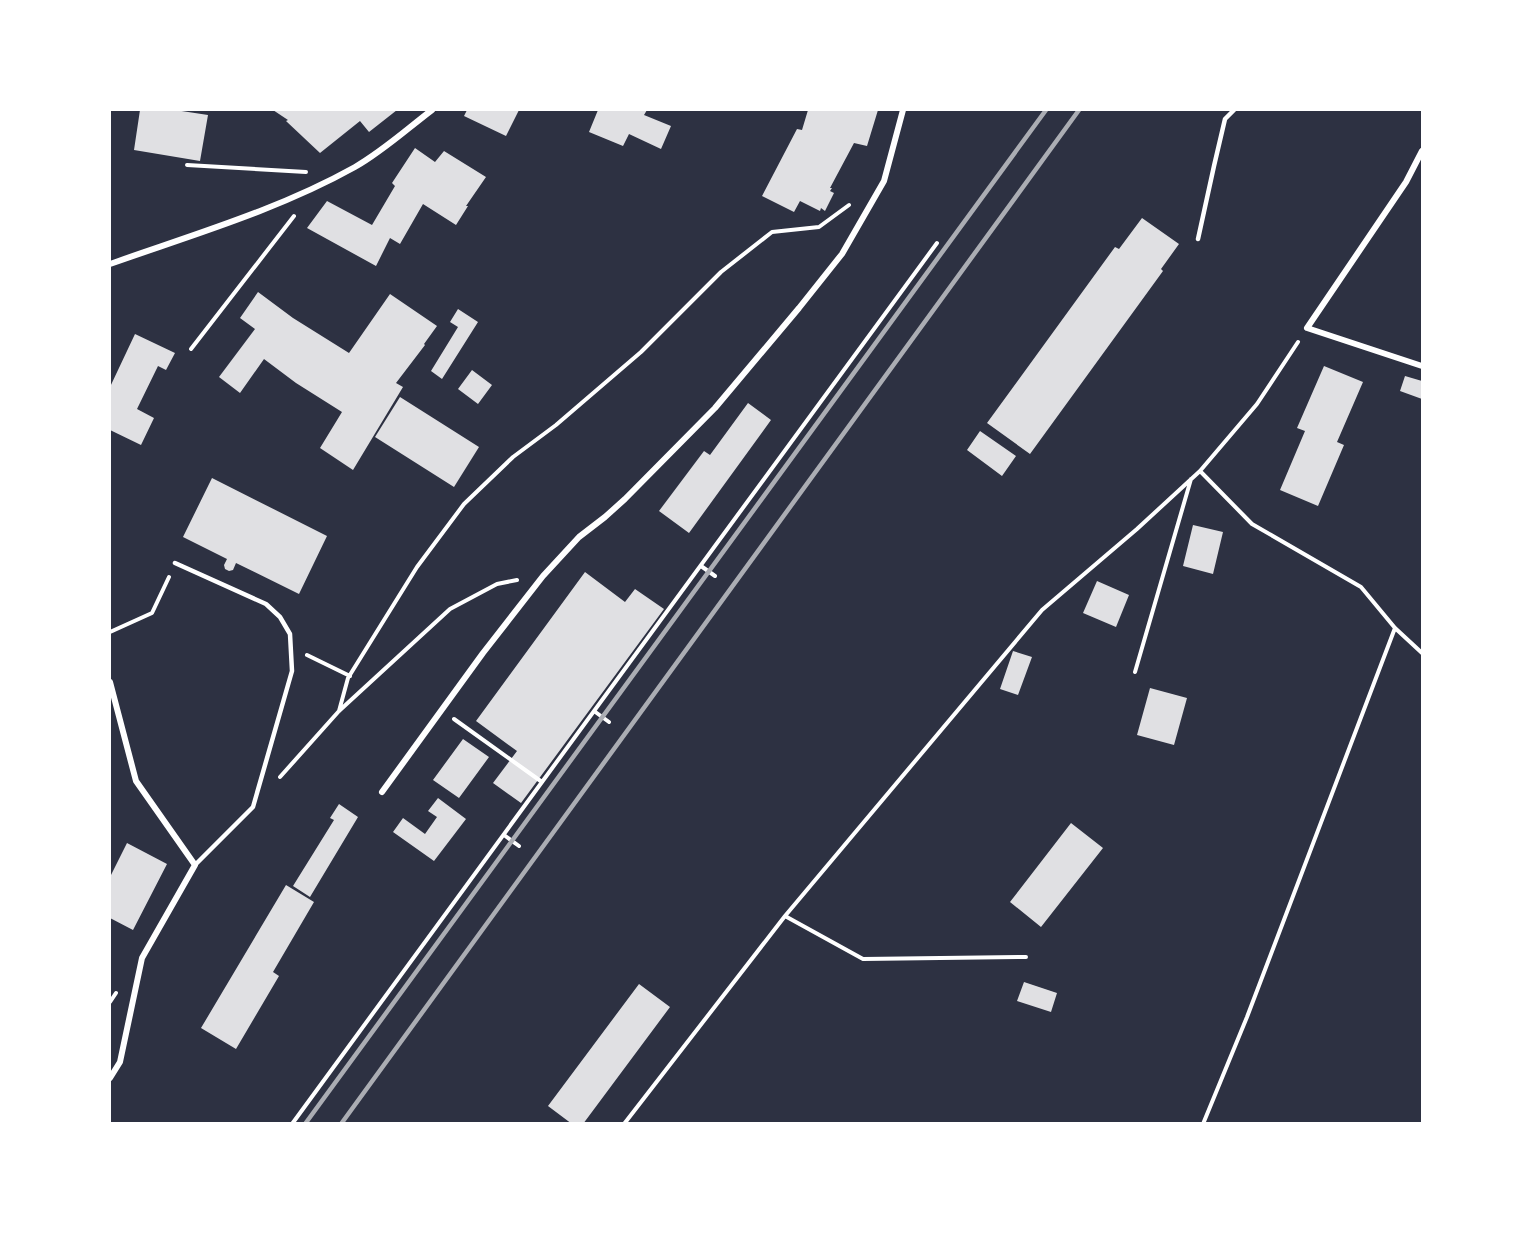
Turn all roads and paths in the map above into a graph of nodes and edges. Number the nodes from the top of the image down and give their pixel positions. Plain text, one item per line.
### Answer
1 (432, 110) edge
2 (903, 110) edge
3 (1234, 110) edge
4 (1422, 151) edge
5 (187, 165) dead end
6 (315, 167) dead end
7 (306, 172) junction
8 (296, 178) dead end
9 (314, 188) junction
10 (856, 201) dead end
11 (1198, 239) dead end
12 (937, 243) dead end
13 (110, 264) edge
14 (1307, 328) junction
15 (191, 349) dead end
16 (1422, 366) edge
17 (1200, 471) junction
18 (1191, 479) junction
19 (175, 563) joint
20 (701, 566) junction
21 (543, 576) junction
22 (715, 576) dead end
23 (1395, 628) junction
24 (110, 632) edge
25 (291, 648) junction
26 (1422, 653) edge
27 (1136, 672) dead end
28 (350, 676) junction
29 (110, 682) edge
30 (441, 709) junction
31 (339, 711) junction
32 (594, 711) junction
33 (609, 722) dead end
34 (277, 781) dead end
35 (542, 782) junction
36 (382, 792) dead end
37 (504, 835) junction
38 (519, 846) dead end
39 (195, 865) junction
40 (785, 916) junction
41 (1026, 957) dead end
42 (110, 1078) edge
43 (292, 1124) edge
44 (624, 1124) edge
45 (1203, 1124) edge

1 - 9 street
2 - 21 street
3 - 11 lane
4 - 14 street
5 - 7 path
6 - 7 path
7 - 8 path
7 - 9 path
9 - 13 street
9 - 15 path
10 - 28 path
12 - 20 path
14 - 16 street
14 - 17 path
17 - 18 path
17 - 23 path
18 - 27 path
18 - 40 path
19 - 24 path
19 - 25 lane
20 - 22 path
20 - 32 path
21 - 30 street
21 - 31 path
23 - 26 path
23 - 45 path
25 - 28 path
25 - 39 lane
28 - 31 path
29 - 39 street
30 - 35 path
30 - 36 street
31 - 34 path
32 - 33 path
32 - 35 path
35 - 37 path
37 - 38 path
37 - 43 path
39 - 42 street
40 - 41 path
40 - 44 path

